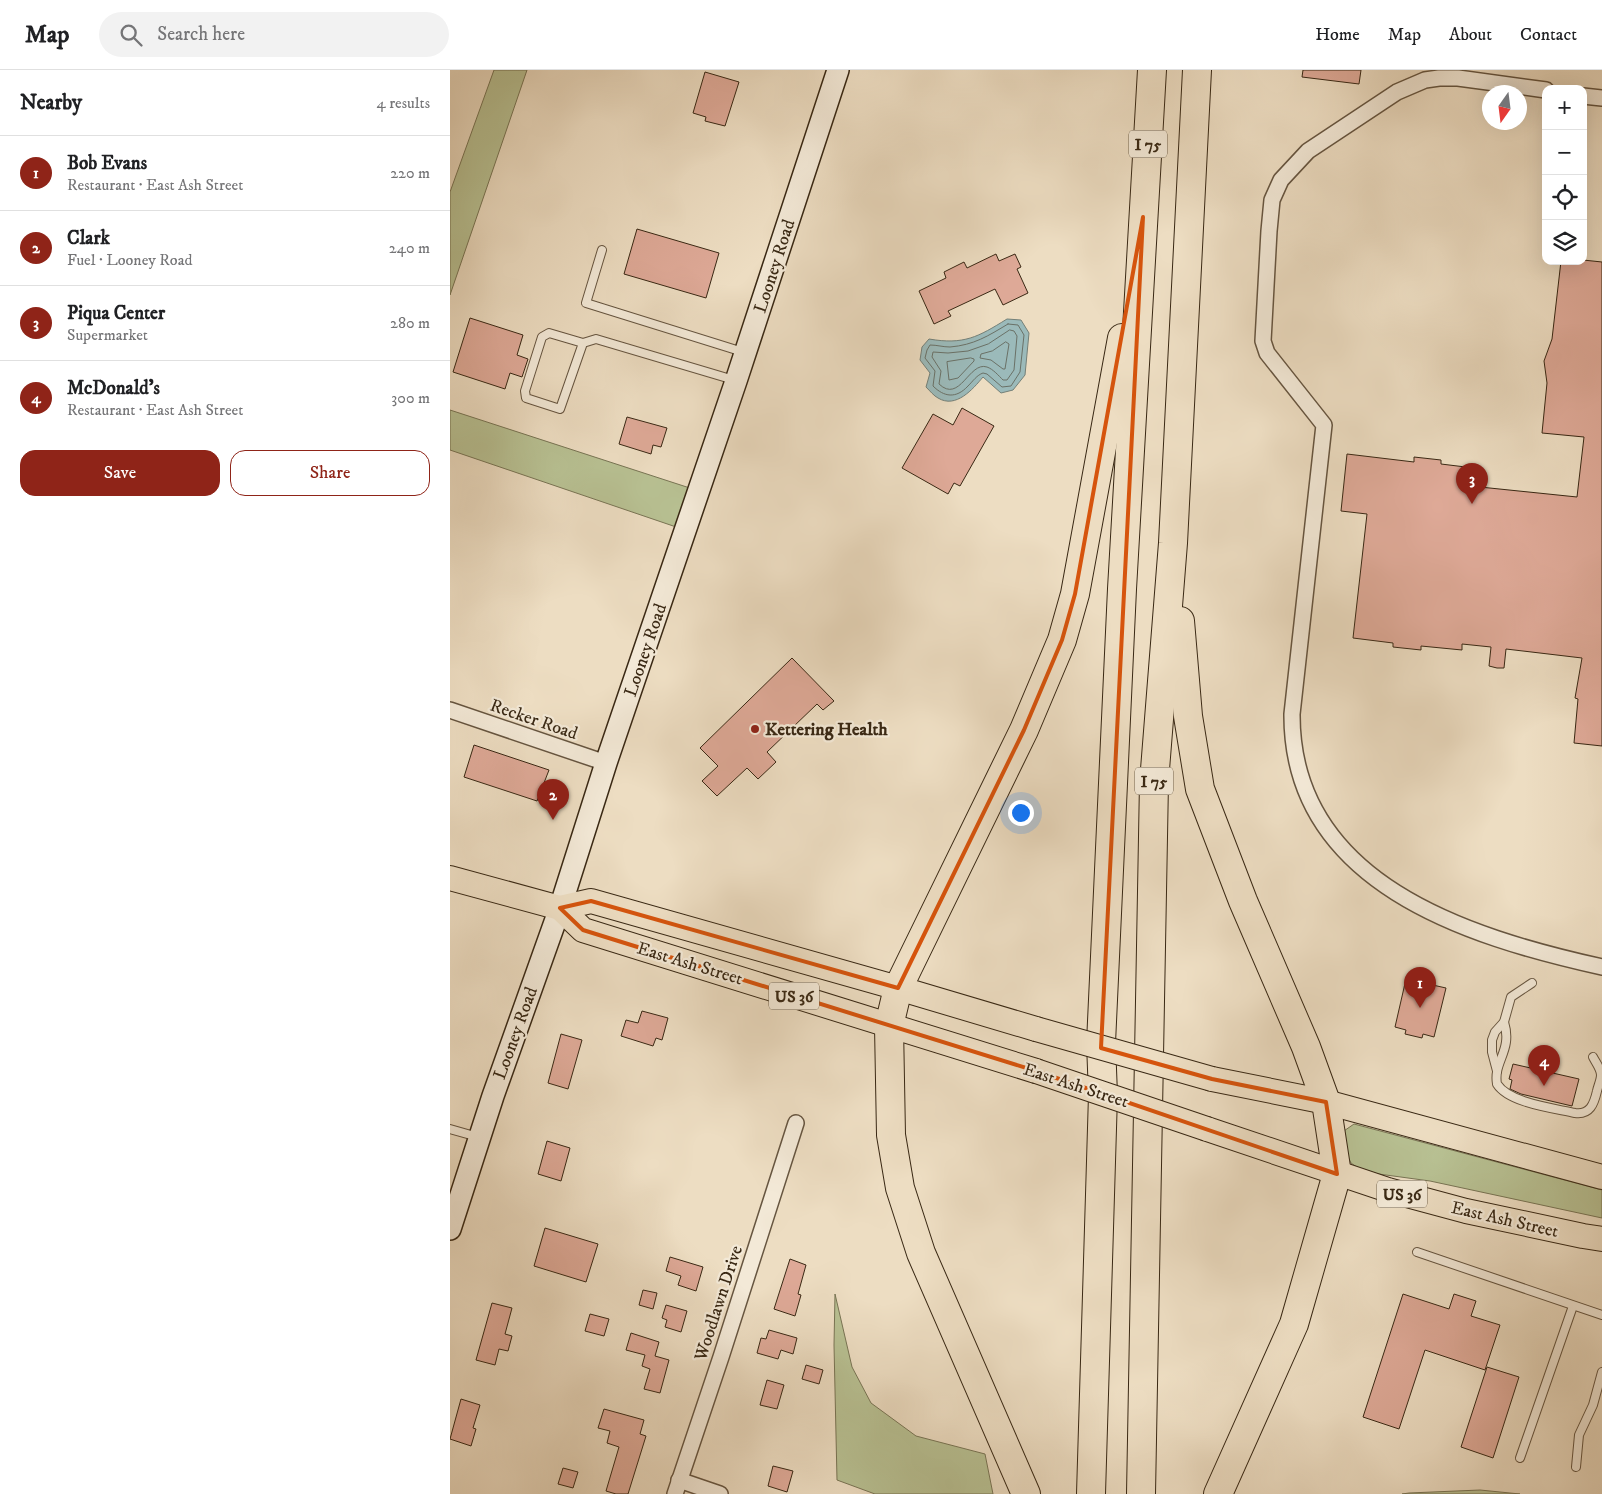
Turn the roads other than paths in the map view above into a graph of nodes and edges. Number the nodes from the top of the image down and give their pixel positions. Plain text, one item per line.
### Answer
1 (838, 70) edge
2 (1152, 70) edge
3 (1197, 70) edge
4 (1542, 89) edge
5 (1587, 96) edge
6 (1602, 98) edge
7 (1143, 217) junction
8 (602, 250) dead end
9 (582, 343) junction
10 (745, 353) junction
11 (736, 381) junction
12 (1173, 542) junction
13 (450, 710) edge
14 (606, 764) junction
15 (450, 878) edge
16 (560, 908) junction
17 (1602, 968) edge
18 (1532, 983) dead end
19 (898, 988) junction
20 (1504, 1022) junction
21 (889, 1026) junction
22 (1593, 1057) dead end
23 (1497, 1072) junction
24 (1326, 1102) junction
25 (796, 1123) dead end
26 (450, 1129) edge
27 (480, 1138) junction
28 (1337, 1174) junction
29 (1602, 1177) edge
30 (450, 1229) edge
31 (1602, 1239) edge
32 (1417, 1252) dead end
33 (1573, 1306) junction
34 (1602, 1315) edge
35 (1602, 1372) edge
36 (1520, 1458) dead end
37 (1576, 1467) dead end
38 (677, 1487) edge
39 (720, 1494) edge
40 (1026, 1494) edge
41 (1091, 1494) edge
42 (1141, 1494) edge
43 (1218, 1494) edge

1 - 10 street, Looney Road
2 - 7 highway, I 75
3 - 12 highway, I 75
4 - 17 street
5 - 6 street
7 - 19 highway
7 - 41 highway, I 75
8 - 10 lane
9 - 9 lane
9 - 11 lane
10 - 11 street, Looney Road
11 - 14 street, Looney Road
12 - 24 highway
12 - 42 highway, I 75
13 - 14 street, Recker Road
14 - 16 street, Looney Road
15 - 16 main road, East Ash Street / US 36
16 - 19 main road, East Ash Street / US 36
16 - 21 main road, East Ash Street / US 36
16 - 27 street, Looney Road
18 - 20 lane
19 - 21 highway
19 - 24 main road, East Ash Street / US 36, bridge
20 - 23 lane
20 - 23 lane
21 - 28 main road, East Ash Street / US 36, bridge
21 - 40 highway
22 - 23 lane
24 - 28 highway
24 - 29 main road, East Ash Street / US 36
25 - 38 street, Woodlawn Drive
26 - 27 lane
27 - 30 street, Looney Road
28 - 31 main road, East Ash Street / US 36
28 - 43 highway
32 - 33 lane
33 - 34 lane
33 - 36 lane
35 - 37 lane
38 - 39 street

